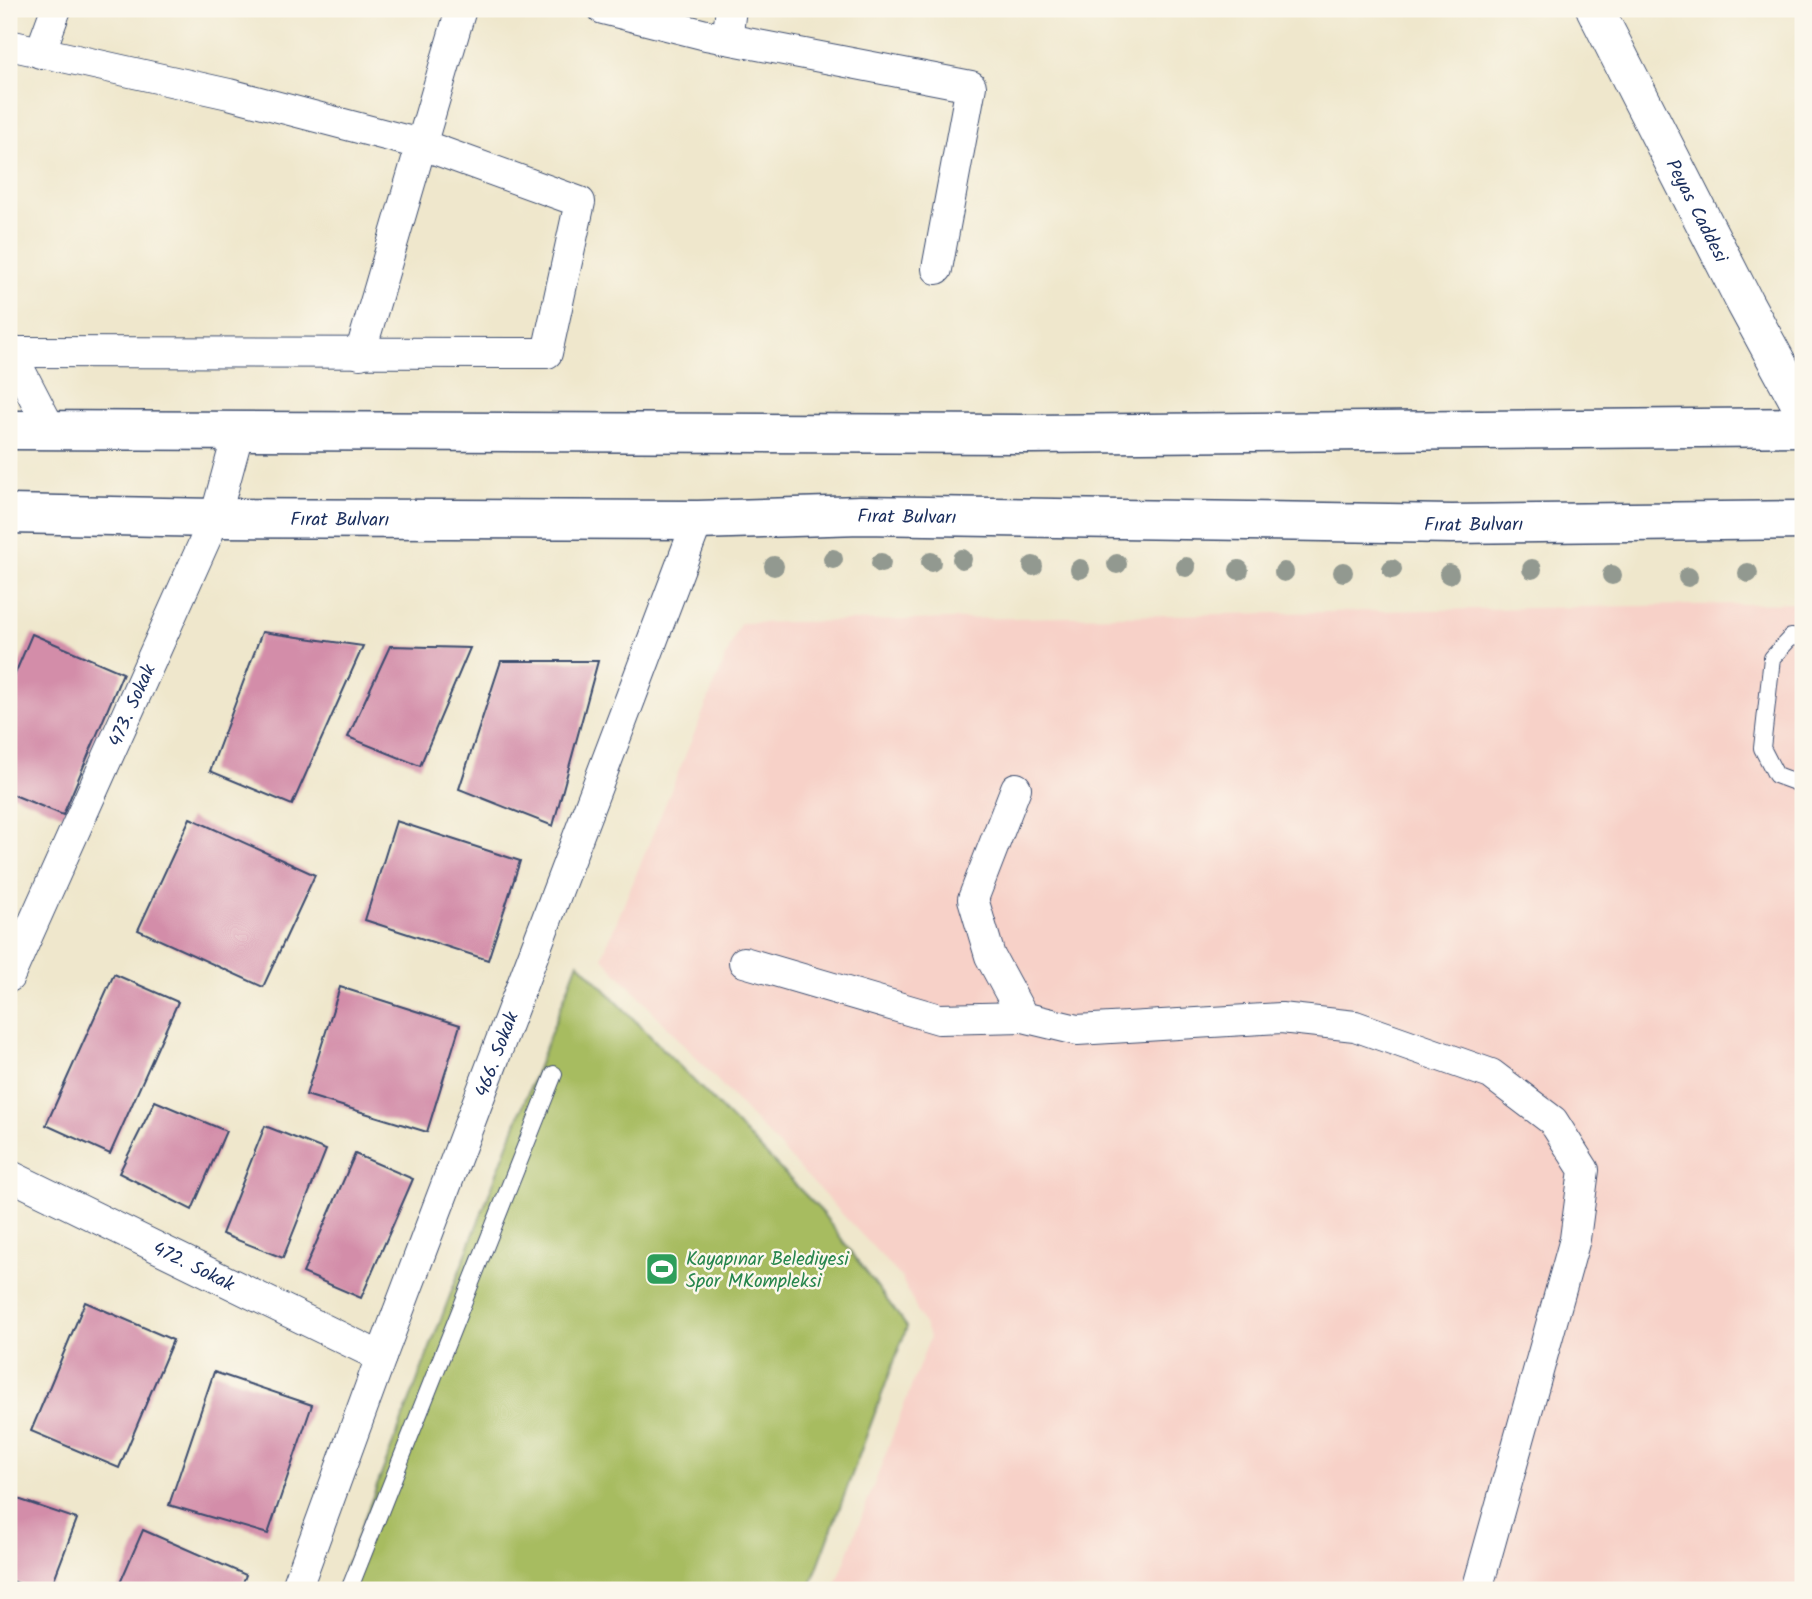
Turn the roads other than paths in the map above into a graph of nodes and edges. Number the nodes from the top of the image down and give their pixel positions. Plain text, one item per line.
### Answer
1 (56, 9) edge
2 (461, 9) edge
3 (603, 9) edge
4 (731, 9) edge
5 (1595, 9) edge
6 (727, 39) junction
7 (9, 45) edge
8 (40, 52) junction
9 (420, 144) junction
10 (937, 269) dead end
11 (10, 350) edge
12 (360, 354) junction
13 (1803, 410) edge
14 (1803, 427) edge
15 (9, 430) edge
16 (51, 430) junction
17 (239, 430) junction
18 (9, 514) edge
19 (215, 518) junction
20 (698, 520) junction
21 (1803, 520) edge
22 (1803, 638) edge
23 (1803, 785) edge
24 (1016, 788) dead end
25 (744, 962) dead end
26 (9, 977) edge
27 (1023, 1017) junction
28 (554, 1074) dead end
29 (9, 1175) edge
30 (381, 1357) junction
31 (296, 1590) edge
32 (349, 1590) edge
33 (1477, 1590) edge

1 - 8 street
2 - 9 street
3 - 6 street
4 - 6 street
5 - 13 street, Peyas Caddesi
6 - 10 street
7 - 8 street
8 - 9 street
9 - 12 street
9 - 12 street
11 - 12 street
11 - 16 street
14 - 17 main road
15 - 16 main road
16 - 17 main road
17 - 19 street, 473. Sokak
18 - 19 main road, Fırat Bulvarı
19 - 20 main road, Fırat Bulvarı
19 - 26 street, 473. Sokak
20 - 21 main road, Fırat Bulvarı
20 - 30 street, 466. Sokak
22 - 23 lane
24 - 27 street
25 - 27 street
27 - 33 street
28 - 32 lane
29 - 30 street, 472. Sokak
30 - 31 street, 466. Sokak

